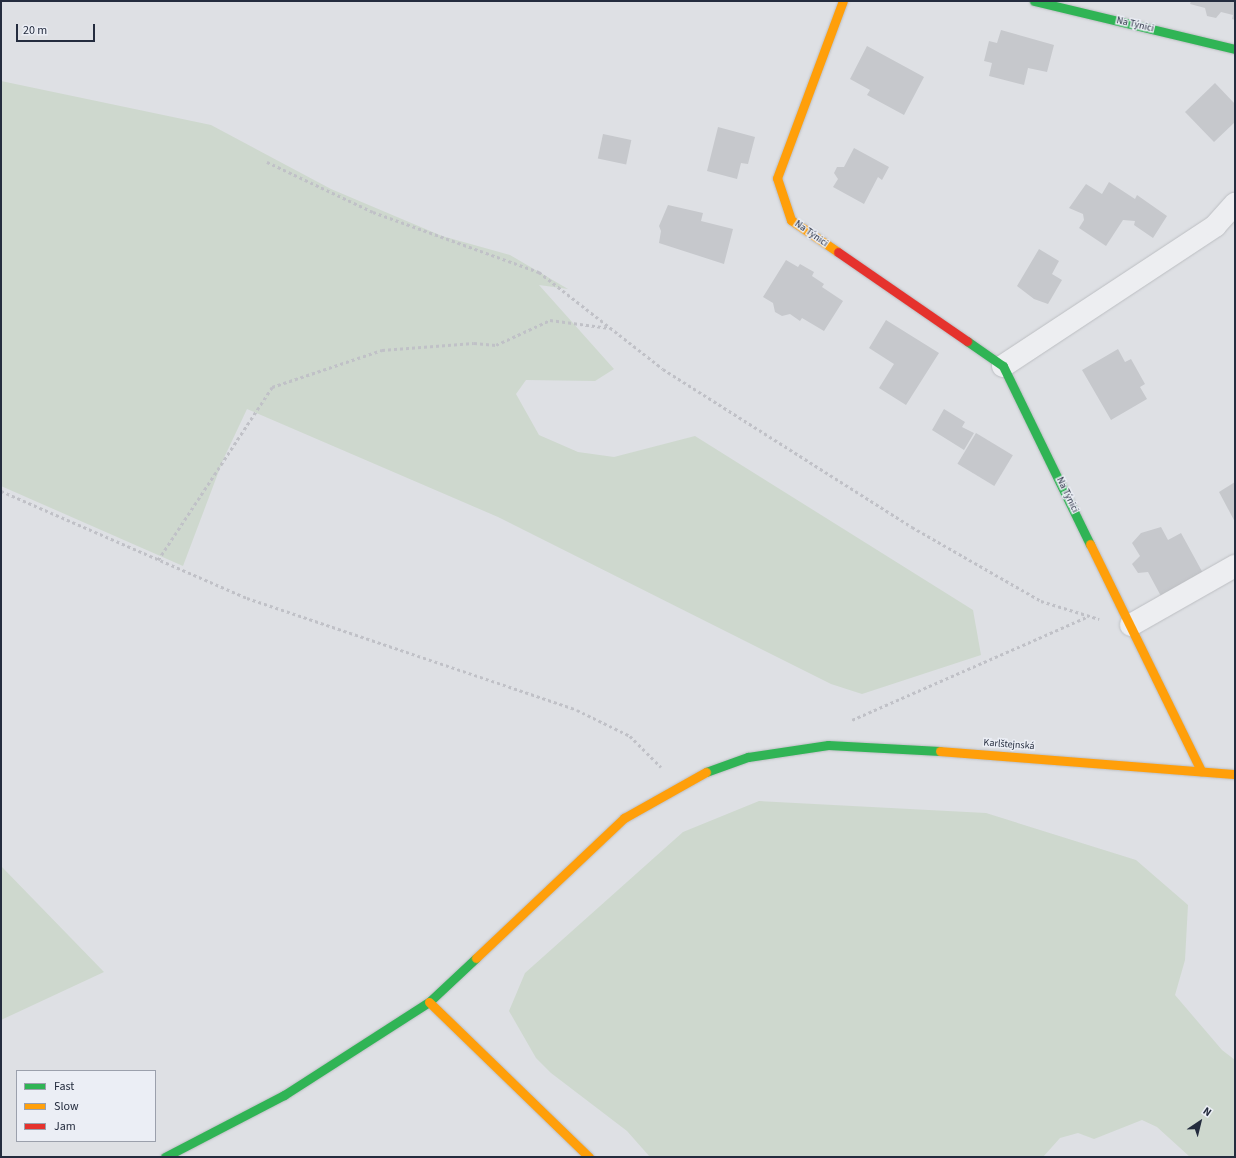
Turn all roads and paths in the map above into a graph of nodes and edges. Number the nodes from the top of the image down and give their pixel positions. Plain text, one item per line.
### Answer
1 (843, 1) edge
2 (1034, 1) edge
3 (1235, 49) edge
4 (267, 162) dead end
5 (1235, 204) edge
6 (609, 328) junction
7 (1003, 366) junction
8 (1, 491) edge
9 (158, 560) junction
10 (1235, 566) edge
11 (1088, 616) junction
12 (1131, 625) junction
13 (848, 722) dead end
14 (1201, 771) junction
15 (1235, 774) edge
16 (679, 784) junction
17 (428, 1002) junction
18 (165, 1157) edge
19 (588, 1157) edge

1 - 7 street, Na Týnici
2 - 3 street, Na Týnici
4 - 6 path
5 - 7 street
6 - 9 path
6 - 11 path
7 - 12 street, Na Týnici
8 - 9 path
9 - 16 path
10 - 12 street
11 - 12 path
11 - 13 path
12 - 14 street, Na Týnici
14 - 15 street, Karlštejnská
14 - 16 street, Karlštejnská
16 - 17 street, Karlštejnská
17 - 18 street, Karlštejnská
17 - 19 street

